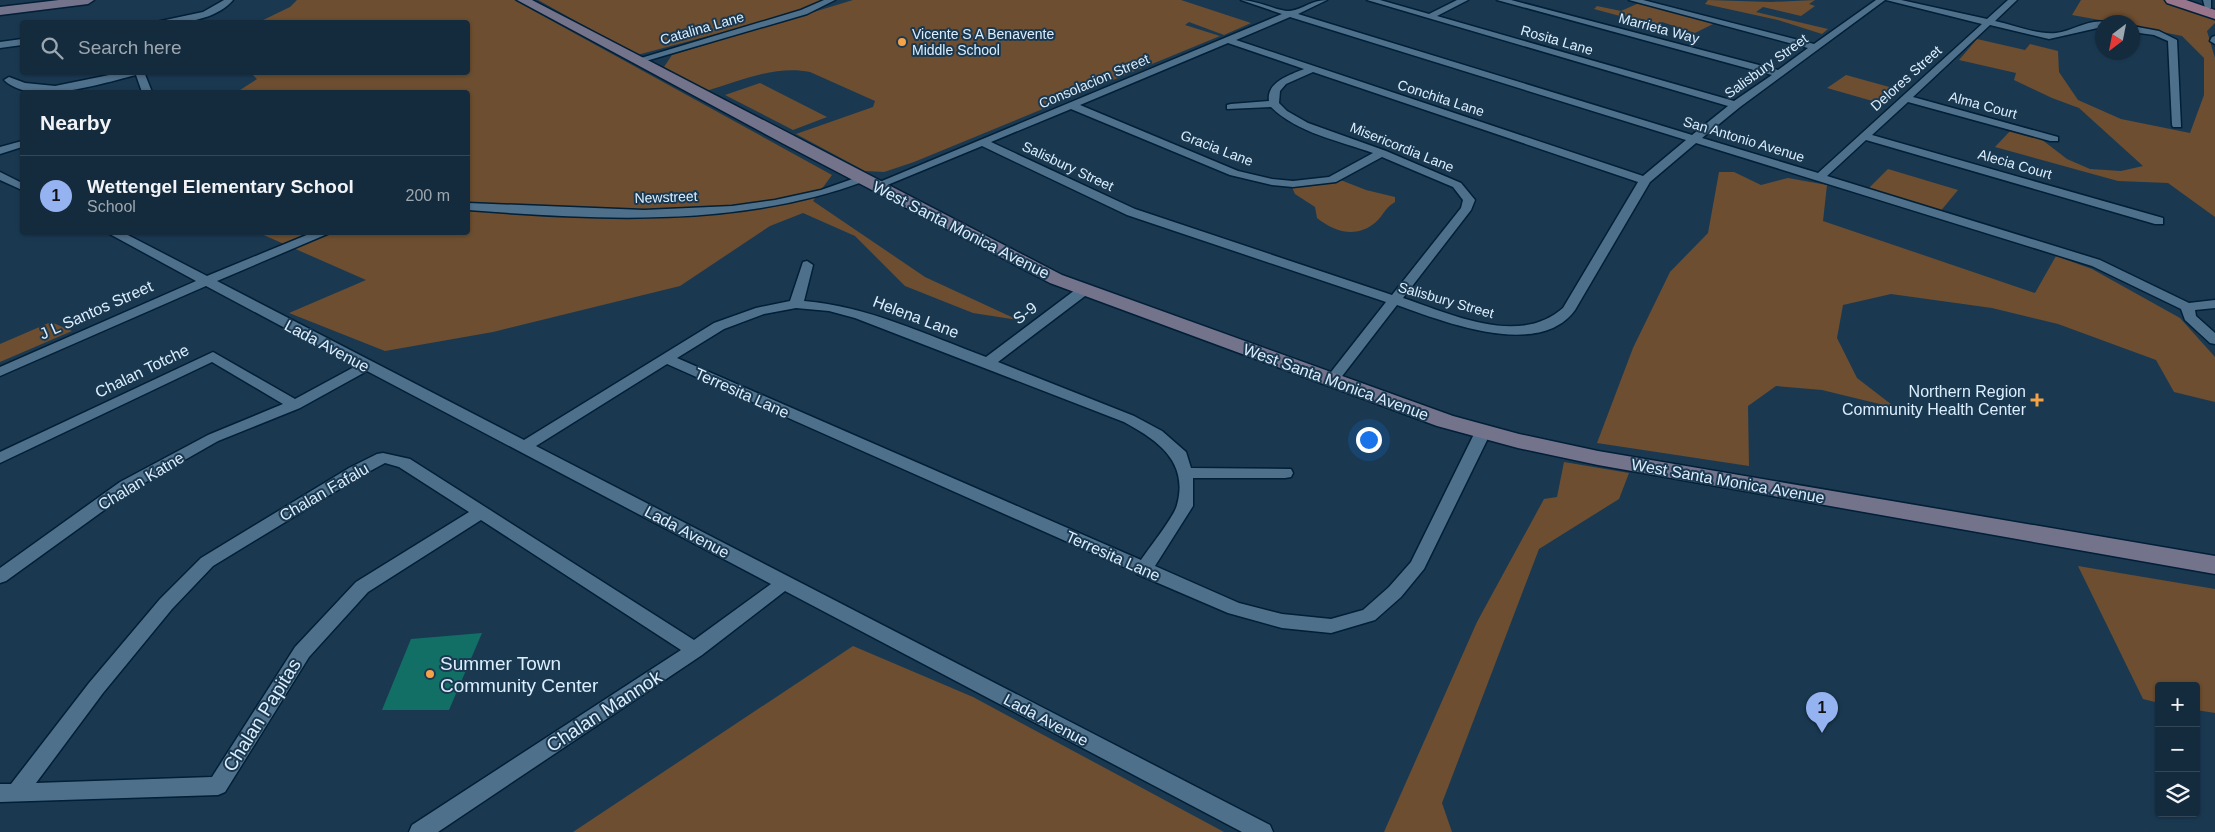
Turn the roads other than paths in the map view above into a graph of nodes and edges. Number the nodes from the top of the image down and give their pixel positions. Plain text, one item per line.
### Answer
1 (88, 0) edge
2 (229, 0) edge
3 (523, 0) edge
4 (831, 0) edge
5 (1245, 0) edge
6 (1323, 0) edge
7 (1371, 0) edge
8 (1464, 0) edge
9 (1501, 0) edge
10 (1633, 0) edge
11 (1881, 0) edge
12 (1890, 0) edge
13 (2013, 0) edge
14 (2172, 0) edge
15 (2191, 0) edge
16 (2211, 7) edge
17 (0, 11) edge
18 (1289, 14) junction
19 (1429, 17) junction
20 (170, 20) edge
21 (1987, 22) junction
22 (2095, 24) edge
23 (2140, 30) edge
24 (1228, 40) junction
25 (20, 42) edge
26 (0, 45) edge
27 (1817, 48) junction
28 (636, 61) junction
29 (1311, 69) junction
30 (1781, 74) junction
31 (124, 75) edge
32 (140, 75) edge
33 (9, 80) dead end
34 (146, 90) edge
35 (1905, 98) junction
36 (1274, 104) junction
37 (1071, 105) junction
38 (1736, 105) junction
39 (1231, 107) dead end
40 (2178, 125) dead end
41 (1863, 136) junction
42 (2054, 139) dead end
43 (1696, 140) junction
44 (983, 142) junction
45 (20, 145) edge
46 (0, 152) edge
47 (1382, 153) junction
48 (0, 175) edge
49 (1819, 178) junction
50 (1645, 180) junction
51 (868, 183) junction
52 (20, 186) edge
53 (470, 207) edge
54 (2159, 222) dead end
55 (118, 235) edge
56 (318, 235) edge
57 (807, 265) dead end
58 (206, 280) junction
59 (1084, 290) junction
60 (1393, 300) junction
61 (796, 304) junction
62 (2215, 304) edge
63 (2187, 307) junction
64 (2215, 340) edge
65 (667, 359) junction
66 (988, 363) junction
67 (366, 366) junction
68 (0, 372) edge
69 (1331, 381) junction
70 (295, 405) junction
71 (1482, 432) junction
72 (525, 446) junction
73 (0, 458) edge
74 (1184, 473) junction
75 (1285, 473) dead end
76 (480, 513) junction
77 (2215, 565) edge
78 (1143, 570) junction
79 (0, 577) edge
80 (784, 583) junction
81 (695, 650) junction
82 (8, 793) edge
83 (420, 832) edge
84 (1262, 832) edge

1 - 17 main road
2 - 20 street
3 - 28 main road, West Santa Monica Avenue
4 - 28 street, Catalina Lane
5 - 18 street, San Antonio Avenue
6 - 18 street, Consolacion Street
7 - 19 street, Rosita Lane
8 - 19 street
9 - 30 street, Marrieta Way
10 - 27 street
11 - 27 street, Salisbury Street
12 - 21 street
13 - 21 street, Delores Street
14 - 16 main road
15 - 16 main road
18 - 24 street, Consolacion Street
18 - 43 street, San Antonio Avenue
19 - 38 street, Rosita Lane
21 - 22 street
21 - 35 street, Delores Street
23 - 40 street
24 - 29 street, Conchita Lane
24 - 37 street, Consolacion Street
25 - 26 street
27 - 30 street, Salisbury Street
28 - 51 main road, West Santa Monica Avenue
29 - 36 street
29 - 50 street, Conchita Lane
30 - 38 street, Salisbury Street
31 - 33 street
32 - 34 street
35 - 41 street, Delores Street
35 - 42 street, Alma Court
36 - 39 street
36 - 47 street, Misericordia Lane
37 - 44 street, Consolacion Street
37 - 47 street, Gracia Lane
38 - 43 street, Salisbury Street
41 - 49 street, Delores Street
41 - 54 street, Alecia Court
43 - 49 street, San Antonio Avenue
43 - 50 street, Salisbury Street
44 - 51 street, Consolacion Street
44 - 60 street, Salisbury Street
45 - 46 street
47 - 60 street, Misericordia Lane
48 - 52 street
49 - 63 street, San Antonio Avenue
50 - 60 street, Salisbury Street
51 - 53 street, Newstreet
51 - 59 main road, West Santa Monica Avenue
55 - 58 street, Lada Avenue
56 - 58 street
57 - 61 street
58 - 67 street, Lada Avenue
58 - 68 street, J L Santos Street
59 - 66 street, S-9
59 - 69 main road, West Santa Monica Avenue
60 - 69 street, Misericordia Lane
61 - 65 street, Helena Lane
61 - 66 street, Helena Lane
62 - 63 street
63 - 64 street, San Antonio Avenue
65 - 72 street, Helena Lane
65 - 78 street, Terresita Lane
66 - 74 street, Helena Lane
67 - 70 street, Chalan Katne
67 - 72 street, Lada Avenue
69 - 71 main road, West Santa Monica Avenue
70 - 73 street, Chalan Totche
70 - 79 street, Chalan Katne
71 - 77 main road, West Santa Monica Avenue
71 - 78 street, Terresita Lane
72 - 80 street, Lada Avenue
74 - 75 street
74 - 78 street, Helena Lane
76 - 81 street, Chalan Fafalu
76 - 82 street, Chalan Papitas
76 - 82 street, Chalan Fafalu
80 - 81 street, Chalan Mannok
80 - 84 street, Lada Avenue
81 - 83 street, Chalan Mannok

